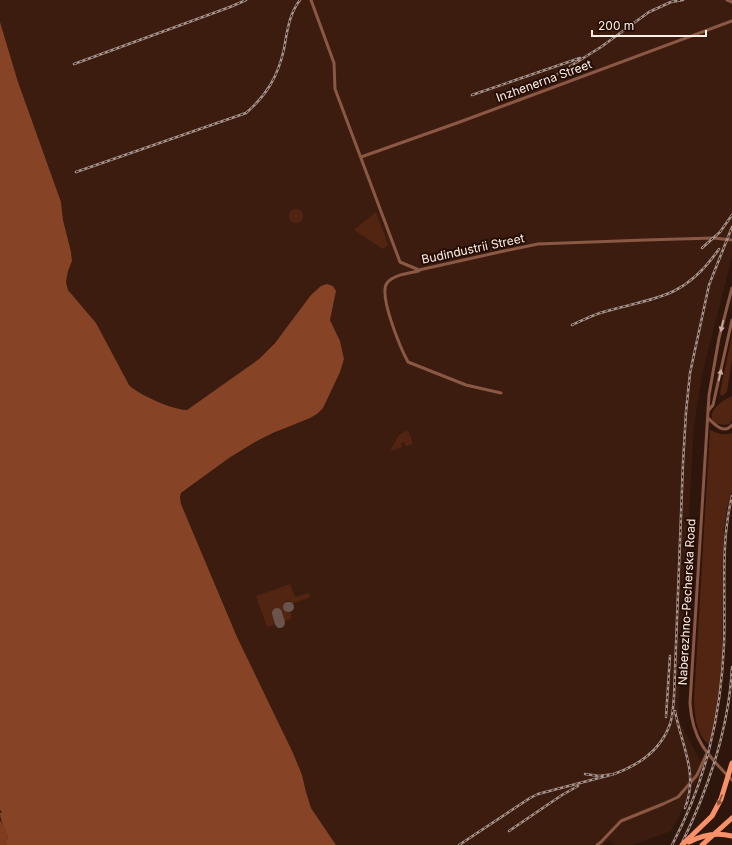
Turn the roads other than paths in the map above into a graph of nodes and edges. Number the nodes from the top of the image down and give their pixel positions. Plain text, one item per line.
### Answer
1 (311, 0) edge
2 (727, 0) edge
3 (732, 2) edge
4 (732, 21) edge
5 (361, 157) junction
6 (732, 240) edge
7 (420, 270) junction
8 (732, 288) edge
9 (732, 320) edge
10 (501, 394) dead end
11 (708, 411) junction
12 (708, 418) junction
13 (732, 425) edge
14 (707, 753) junction
15 (732, 762) edge
16 (732, 780) edge
17 (732, 818) edge
18 (732, 836) edge
19 (597, 845) edge
20 (683, 845) edge
21 (702, 845) edge

1 - 5 street, Budindustrii Street
2 - 3 street
4 - 5 street, Inzhenerna Street
5 - 7 street, Budindustrii Street
6 - 7 street, Budindustrii Street
7 - 10 street
8 -> 11 street, Naberezhno-Pecherska Road
11 -> 9 street, Naberezhno-Pecherska Road
11 - 12 street, Naberezhno-Pecherska Road
12 - 13 street
12 - 14 street, Naberezhno-Pecherska Road
14 - 16 street, Naberezhno-Pecherska Road
14 - 19 street
15 -> 20 main road, bridge
17 - 21 main road, bridge
18 - 20 main road, bridge

